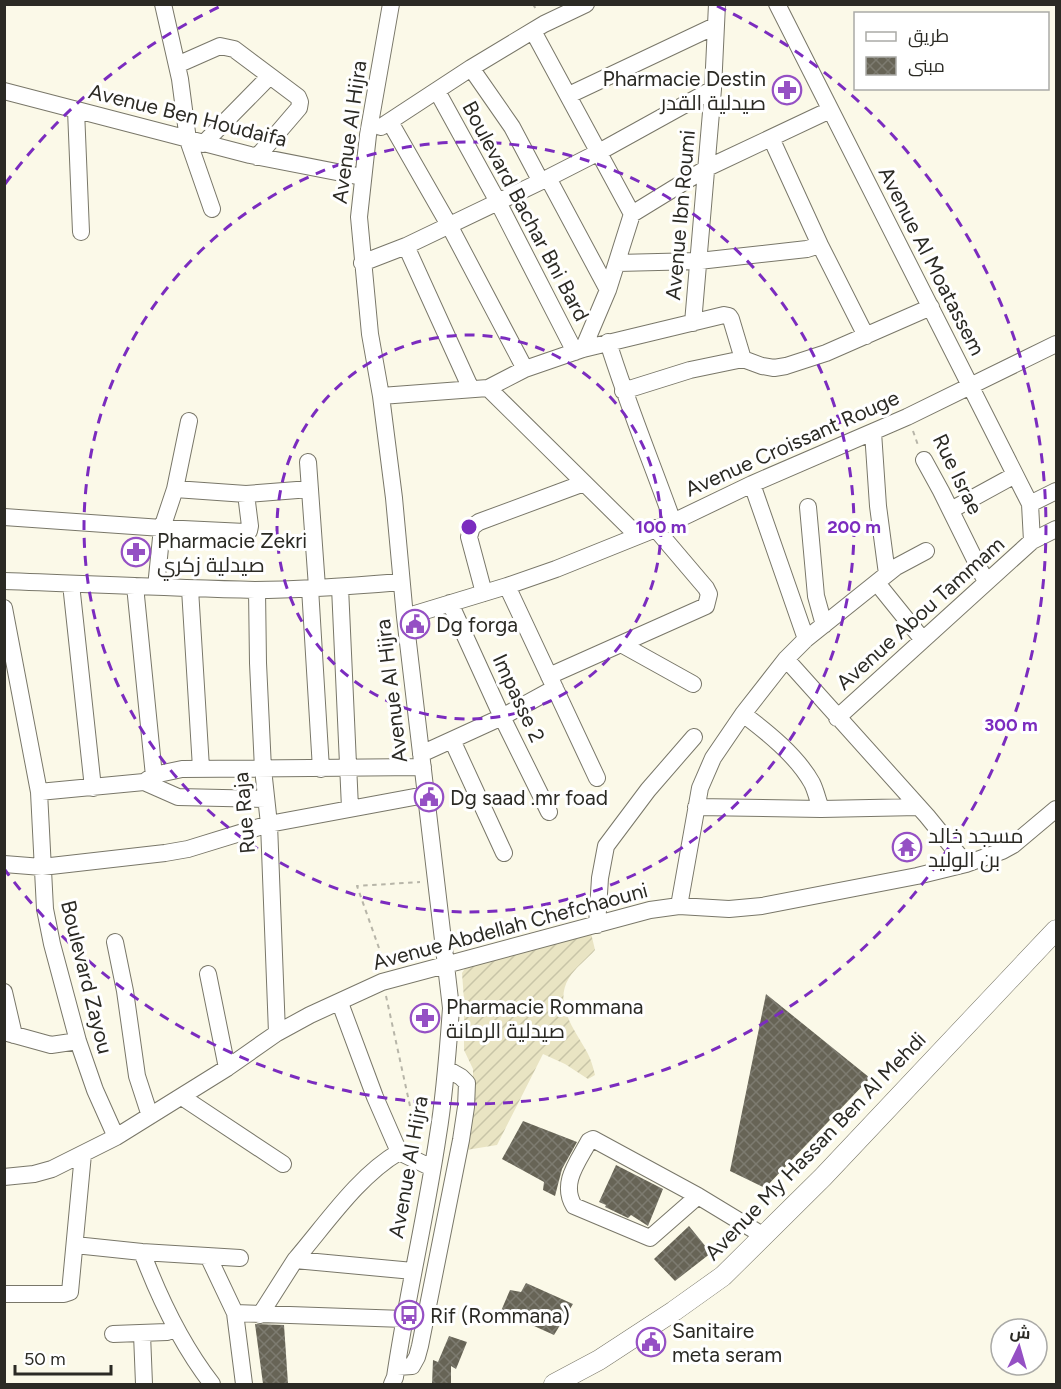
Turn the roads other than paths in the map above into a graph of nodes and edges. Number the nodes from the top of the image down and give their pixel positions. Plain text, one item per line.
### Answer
1 (163, 4) edge
2 (391, 4) edge
3 (404, 4) edge
4 (586, 4) edge
5 (717, 4) edge
6 (777, 4) edge
7 (389, 22) junction
8 (715, 26) junction
9 (533, 31) junction
10 (177, 65) junction
11 (471, 68) junction
12 (269, 77) junction
13 (713, 88) junction
14 (4, 91) edge
15 (437, 91) junction
16 (569, 95) junction
17 (76, 110) junction
18 (830, 110) junction
19 (390, 122) junction
20 (368, 135) junction
21 (771, 138) junction
22 (196, 142) junction
23 (599, 152) junction
24 (257, 156) junction
25 (707, 168) junction
26 (362, 177) junction
27 (544, 179) junction
28 (498, 202) junction
29 (212, 209) dead end
30 (632, 214) junction
31 (449, 225) junction
32 (81, 232) dead end
33 (820, 245) junction
34 (406, 246) junction
35 (699, 261) junction
36 (362, 263) junction
37 (617, 263) junction
38 (608, 291) junction
39 (931, 306) junction
40 (693, 323) junction
41 (866, 336) junction
42 (608, 342) junction
43 (1056, 344) edge
44 (579, 350) junction
45 (743, 359) junction
46 (525, 369) junction
47 (970, 386) junction
48 (479, 388) junction
49 (623, 391) junction
50 (381, 396) junction
51 (189, 421) dead end
52 (873, 432) junction
53 (924, 460) road end
54 (308, 462) dead end
55 (1015, 476) junction
56 (584, 483) junction
57 (752, 484) junction
58 (175, 489) junction
59 (310, 489) junction
60 (1056, 491) edge
61 (246, 494) junction
62 (1030, 504) junction
63 (808, 507) dead end
64 (951, 510) junction
65 (4, 517) edge
66 (673, 522) junction
67 (162, 528) junction
68 (655, 528) junction
69 (1056, 529) edge
70 (637, 535) junction
71 (1032, 541) junction
72 (926, 552) dead end
73 (882, 579) junction
74 (4, 581) edge
75 (401, 582) junction
76 (986, 582) junction
77 (71, 584) junction
78 (135, 586) junction
79 (507, 586) junction
80 (156, 587) junction
81 (340, 587) junction
82 (314, 588) junction
83 (190, 589) junction
84 (257, 590) junction
85 (484, 593) junction
86 (450, 603) junction
87 (4, 608) edge
88 (405, 616) junction
89 (824, 625) junction
90 (806, 639) junction
91 (923, 640) junction
92 (621, 644) junction
93 (786, 659) junction
94 (552, 682) junction
95 (693, 684) dead end
96 (743, 714) junction
97 (502, 717) junction
98 (837, 718) junction
99 (694, 737) dead end
100 (452, 740) junction
101 (422, 761) junction
102 (201, 768) junction
103 (263, 769) junction
104 (321, 769) junction
105 (348, 769) junction
106 (597, 778) dead end
107 (151, 781) junction
108 (93, 788) junction
109 (39, 792) junction
110 (425, 795) junction
111 (266, 799) junction
112 (696, 807) junction
113 (919, 807) junction
114 (350, 808) junction
115 (821, 809) junction
116 (1056, 809) edge
117 (549, 812) dead end
118 (269, 824) junction
119 (504, 853) dead end
120 (4, 864) edge
121 (966, 864) junction
122 (42, 867) junction
123 (679, 906) junction
124 (597, 925) junction
125 (1056, 930) edge
126 (115, 942) dead end
127 (447, 965) junction
128 (208, 974) dead end
129 (4, 992) edge
130 (340, 1003) junction
131 (277, 1033) junction
132 (9, 1034) edge
133 (78, 1041) junction
134 (227, 1068) junction
135 (447, 1069) junction
136 (182, 1097) junction
137 (150, 1116) junction
138 (438, 1135) junction
139 (116, 1137) junction
140 (461, 1140) junction
141 (399, 1152) junction
142 (83, 1154) junction
143 (284, 1164) dead end
144 (432, 1168) junction
145 (4, 1177) edge
146 (698, 1196) junction
147 (423, 1219) junction
148 (445, 1223) junction
149 (764, 1236) junction
150 (75, 1245) junction
151 (142, 1252) junction
152 (208, 1256) junction
153 (240, 1258) dead end
154 (295, 1260) junction
155 (413, 1271) junction
156 (4, 1294) edge
157 (234, 1313) junction
158 (260, 1315) junction
159 (404, 1320) junction
160 (175, 1328) junction
161 (113, 1334) dead end
162 (142, 1334) junction
163 (395, 1378) edge
164 (144, 1384) edge
165 (212, 1384) edge
166 (244, 1384) edge
167 (554, 1384) edge

1 - 10 street
2 - 7 street
3 - 7 street, Avenue Al Hijra
4 - 9 street
5 - 8 street, Avenue Ibn Roumi
6 - 18 street, Avenue Al Moatassem
7 - 20 street, Avenue Al Hijra
8 - 13 street, Avenue Ibn Roumi
8 - 16 street
9 - 11 street
9 - 16 street
10 - 12 street
10 - 22 street
11 - 15 street
11 - 27 street
12 - 22 street
12 - 24 street
13 - 23 street
13 - 25 street, Avenue Ibn Roumi
14 - 17 street, Avenue Ben Houdaifa
15 - 19 street
15 - 28 street, Boulevard Bachar Bni Bard
16 - 23 street
17 - 22 street, Avenue Ben Houdaifa
17 - 32 street
18 - 21 street
18 - 39 street, Avenue Al Moatassem
19 - 20 street
19 - 31 street
20 - 26 street, Avenue Al Hijra
21 - 25 street
21 - 33 street
22 - 24 street, Avenue Ben Houdaifa
22 - 29 street
23 - 27 street
23 - 30 street
24 - 26 street, Avenue Ben Houdaifa
25 - 30 street
25 - 35 street, Avenue Ibn Roumi
26 - 36 street, Avenue Al Hijra
27 - 28 street
27 - 38 street
28 - 31 street
28 - 44 street, Boulevard Bachar Bni Bard
30 - 37 street
31 - 34 street
31 - 46 street
33 - 35 street
33 - 41 street
34 - 36 street
34 - 48 street
35 - 37 street
35 - 40 street, Avenue Ibn Roumi
36 - 50 street, Avenue Al Hijra
37 - 38 street
38 - 44 street
39 - 41 street
39 - 47 street, Avenue Al Moatassem
40 - 42 street
40 - 45 street
41 - 45 street
42 - 44 street
42 - 49 street
43 - 47 street, Avenue Croissant Rouge
44 - 46 street
45 - 49 street
46 - 48 street
47 - 52 street, Avenue Croissant Rouge
47 - 55 street, Avenue Al Moatassem
48 - 50 street
48 - 56 street
49 - 66 street
50 - 75 street, Avenue Al Hijra
51 - 58 street
52 - 57 street, Avenue Croissant Rouge
52 - 73 street
53 - 64 street, Rue Israe
54 - 59 street
55 - 62 street, Avenue Al Moatassem
55 - 64 street
56 - 70 street
56 - 85 street
57 - 66 street, Avenue Croissant Rouge
57 - 90 street
58 - 61 street
58 - 67 street
59 - 61 street
59 - 82 street
60 - 62 street
61 - 67 street
62 - 71 street, Avenue Al Moatassem
63 - 89 street
64 - 76 street, Rue Israe
65 - 67 street
66 - 68 street, Avenue Croissant Rouge
67 - 80 street
68 - 70 street, Avenue Croissant Rouge
68 - 92 street
69 - 71 street, Avenue Abou Tammam
70 - 79 street, Avenue Croissant Rouge
71 - 76 street, Avenue Abou Tammam
72 - 73 street
73 - 89 street
73 - 91 street
74 - 77 street
75 - 81 street
75 - 88 street, Avenue Al Hijra
76 - 91 street, Avenue Abou Tammam
77 - 78 street
77 - 108 street
78 - 80 street
78 - 107 street
79 - 85 street, Avenue Croissant Rouge
79 - 94 street
80 - 83 street
81 - 82 street
81 - 105 street
82 - 84 street
82 - 104 street
83 - 84 street
83 - 102 street
84 - 103 street, Rue Raja
85 - 86 street, Avenue Croissant Rouge
86 - 88 street, Avenue Croissant Rouge
86 - 97 street, Impasse 2
87 - 109 street, Boulevard Zayou
88 - 101 street, Avenue Al Hijra
89 - 90 street
90 - 93 street
91 - 98 street, Avenue Abou Tammam
92 - 94 street
92 - 95 street
93 - 96 street
93 - 98 street
94 - 97 street
94 - 106 street
96 - 112 street
96 - 115 street
97 - 100 street
97 - 117 street, Impasse 2
98 - 113 street
99 - 124 street
100 - 101 street
100 - 119 street
101 - 105 street
101 - 110 street, Avenue Al Hijra
102 - 103 street
102 - 107 street
103 - 104 street
103 - 111 street, Rue Raja
104 - 105 street
105 - 114 street
107 - 108 street
107 - 111 street
108 - 109 street
109 - 122 street, Boulevard Zayou
110 - 114 street
110 - 127 street, Avenue Al Hijra
111 - 118 street, Rue Raja
112 - 115 street
112 - 123 street
113 - 115 street
113 - 121 street
114 - 118 street
116 - 121 street, Avenue Abdellah Chefchaouni
118 - 122 street
118 - 131 street, Rue Raja
120 - 122 street
121 - 123 street, Avenue Abdellah Chefchaouni
122 - 133 street, Boulevard Zayou
123 - 124 street, Avenue Abdellah Chefchaouni
124 - 127 street, Avenue Abdellah Chefchaouni
125 - 149 main road, Avenue My Hassan Ben Al Mehdi
126 - 137 street
127 - 130 street, Avenue Abdellah Chefchaouni
127 - 135 street, Avenue Al Hijra
128 - 134 street
129 - 132 street
130 - 131 street, Avenue Abdellah Chefchaouni
130 - 141 street
131 - 134 street, Avenue Abdellah Chefchaouni
132 - 133 street
133 - 139 street, Boulevard Zayou
134 - 136 street, Avenue Abdellah Chefchaouni
135 - 138 street, Avenue Al Hijra
135 - 140 street
136 - 137 street, Avenue Abdellah Chefchaouni
136 - 143 street
137 - 139 street, Avenue Abdellah Chefchaouni
138 - 140 street
138 - 144 street, Avenue Al Hijra
139 - 142 street, Avenue Abdellah Chefchaouni
140 - 148 street
141 - 144 street
141 - 154 street
142 - 145 street, Avenue Abdellah Chefchaouni
142 - 150 street
144 - 147 street, Avenue Al Hijra
146 - 146 street
146 - 149 street
147 - 148 street
147 - 155 street, Avenue Al Hijra
148 - 163 street
149 - 167 main road, Avenue My Hassan Ben Al Mehdi
150 - 151 street
150 - 156 street
151 - 152 street
151 - 160 street
152 - 153 street
152 - 157 street
154 - 155 street
154 - 158 street
155 - 159 street, Avenue Al Hijra
157 - 158 street
157 - 166 street
158 - 159 street
159 - 163 street, Avenue Al Hijra
160 - 162 street
160 - 165 street
161 - 162 street
162 - 164 street

